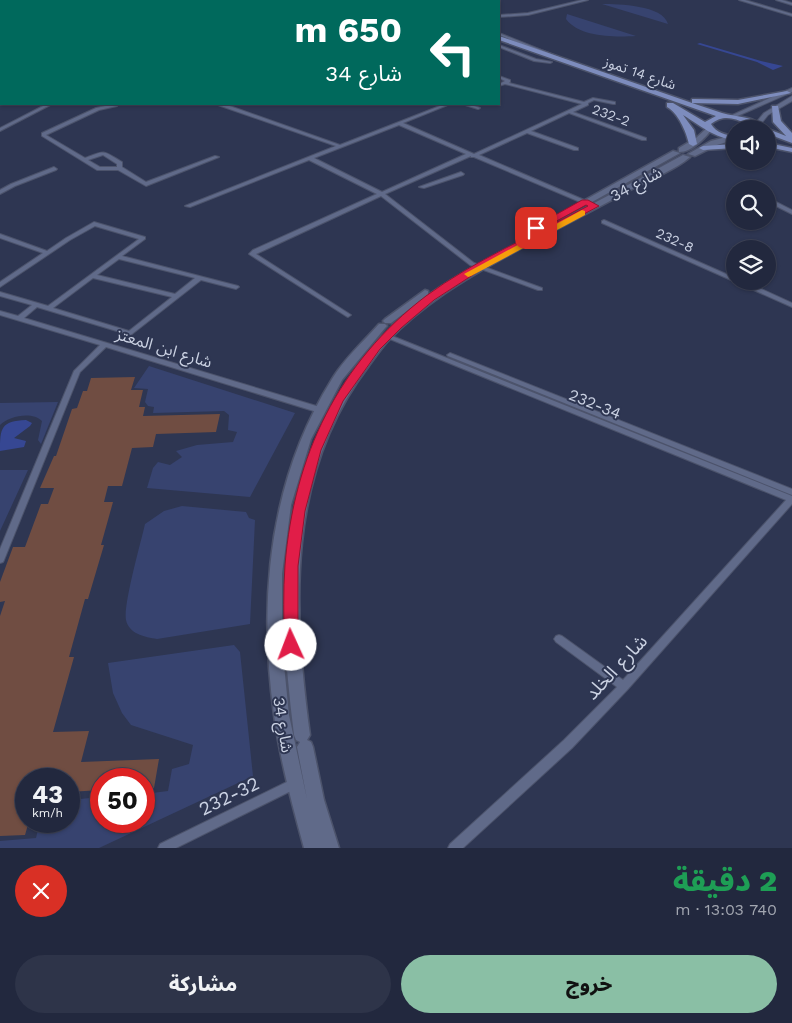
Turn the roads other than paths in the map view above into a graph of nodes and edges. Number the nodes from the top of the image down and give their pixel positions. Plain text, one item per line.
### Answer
1 (586, 0) edge
2 (741, 0) edge
3 (778, 0) edge
4 (792, 4) edge
5 (792, 15) edge
6 (500, 16) edge
7 (500, 34) edge
8 (500, 40) edge
9 (500, 46) edge
10 (541, 56) junction
11 (550, 62) junction
12 (568, 62) junction
13 (500, 77) edge
14 (505, 83) junction
15 (500, 85) edge
16 (790, 94) edge
17 (664, 96) junction
18 (613, 102) dead end
19 (585, 103) junction
20 (48, 105) edge
21 (115, 105) edge
22 (223, 105) edge
23 (445, 105) edge
24 (468, 105) edge
25 (670, 105) junction
26 (478, 108) dead end
27 (775, 108) junction
28 (570, 112) junction
29 (729, 117) junction
30 (748, 120) edge
31 (760, 120) edge
32 (398, 123) junction
33 (708, 127) junction
34 (0, 130) edge
35 (529, 132) junction
36 (776, 134) edge
37 (726, 136) edge
38 (792, 137) edge
39 (644, 139) dead end
40 (726, 140) edge
41 (792, 141) edge
42 (693, 144) junction
43 (339, 146) junction
44 (726, 147) edge
45 (776, 147) edge
46 (703, 148) junction
47 (576, 149) dead end
48 (792, 150) edge
49 (684, 153) junction
50 (471, 155) junction
51 (217, 158) dead end
52 (309, 158) junction
53 (85, 160) junction
54 (119, 168) junction
55 (54, 169) dead end
56 (461, 174) dead end
57 (411, 180) junction
58 (0, 192) edge
59 (382, 194) junction
60 (590, 204) junction
61 (776, 204) edge
62 (188, 206) dead end
63 (792, 212) edge
64 (604, 222) dead end
65 (0, 236) edge
66 (47, 253) junction
67 (118, 257) junction
68 (476, 266) junction
69 (93, 276) junction
70 (726, 277) edge
71 (199, 278) junction
72 (0, 285) edge
73 (236, 287) dead end
74 (540, 289) dead end
75 (757, 290) edge
76 (0, 294) edge
77 (176, 296) junction
78 (36, 305) junction
79 (792, 305) edge
80 (48, 309) junction
81 (0, 313) edge
82 (348, 315) dead end
83 (19, 319) junction
84 (387, 329) junction
85 (104, 345) junction
86 (320, 410) junction
87 (772, 487) junction
88 (792, 492) edge
89 (792, 499) edge
90 (0, 560) edge
91 (559, 640) dead end
92 (624, 686) junction
93 (310, 776) junction
94 (294, 784) junction
95 (164, 848) edge
96 (313, 848) edge
97 (330, 848) edge
98 (454, 848) edge

1 - 6 street
2 - 5 street
3 - 4 street
7 - 12 street
8 - 10 main road
9 - 11 street
10 - 11 main road, شارع 14 تموز
10 - 12 main road, شارع 14 تموز
11 - 25 main road, شارع 14 تموز
12 - 17 main road, شارع 14 تموز
13 - 14 street
14 - 15 street
14 - 19 street
16 - 17 main road
16 - 27 street
16 - 29 street
17 - 29 main road, شارع 14 تموز
18 - 19 street
19 - 28 street
20 - 34 street
21 - 53 street
22 - 43 street
23 - 32 street
24 - 26 street
25 - 33 main road, شارع 14 تموز
25 - 42 main road
27 - 31 street
27 - 38 main road
28 - 35 street
28 - 39 street, 232-2
29 - 30 main road, شارع 14 تموز
29 - 33 main road
32 - 43 street
32 - 50 street
33 - 37 main road, شارع 14 تموز
33 - 42 main road, شارع 34
35 - 47 street
35 - 50 street
36 - 41 main road
40 - 46 main road, شارع 34
42 - 49 main road, شارع 34
43 - 52 street
44 - 46 main road
45 - 48 main road
46 - 49 main road, شارع 34
49 - 60 main road, شارع 34
50 - 57 street
50 - 60 street
51 - 54 street
52 - 59 street
52 - 62 street
53 - 54 street
53 - 54 street
55 - 58 street
56 - 57 street
57 - 59 street
59 - 68 street
59 - 82 street
60 - 68 main road, شارع 34
61 - 63 street
64 - 70 street, 232-8
65 - 66 street
66 - 67 street
66 - 72 street
67 - 69 street
67 - 71 street
68 - 74 street
68 - 84 main road, شارع 34
69 - 77 street
69 - 80 street
71 - 73 street
71 - 77 street
75 - 79 street, 232-8
76 - 78 street
77 - 80 street
78 - 80 street
78 - 83 street
81 - 83 street, شارع ابن المعتز
83 - 85 street, شارع ابن المعتز
84 - 86 main road, شارع 34
84 - 87 street, 232-34
84 - 93 main road, شارع 34
85 - 86 street, شارع ابن المعتز
85 - 90 street
86 - 94 main road, شارع 34
87 - 88 street, 232-34
87 - 89 street, 232-34
89 - 92 street, شارع الخلد
91 - 92 street
92 - 98 street, شارع الخلد
93 - 94 street, 232-32
93 - 97 main road, شارع 34
94 - 95 street, 232-32
94 - 96 main road, شارع 34

